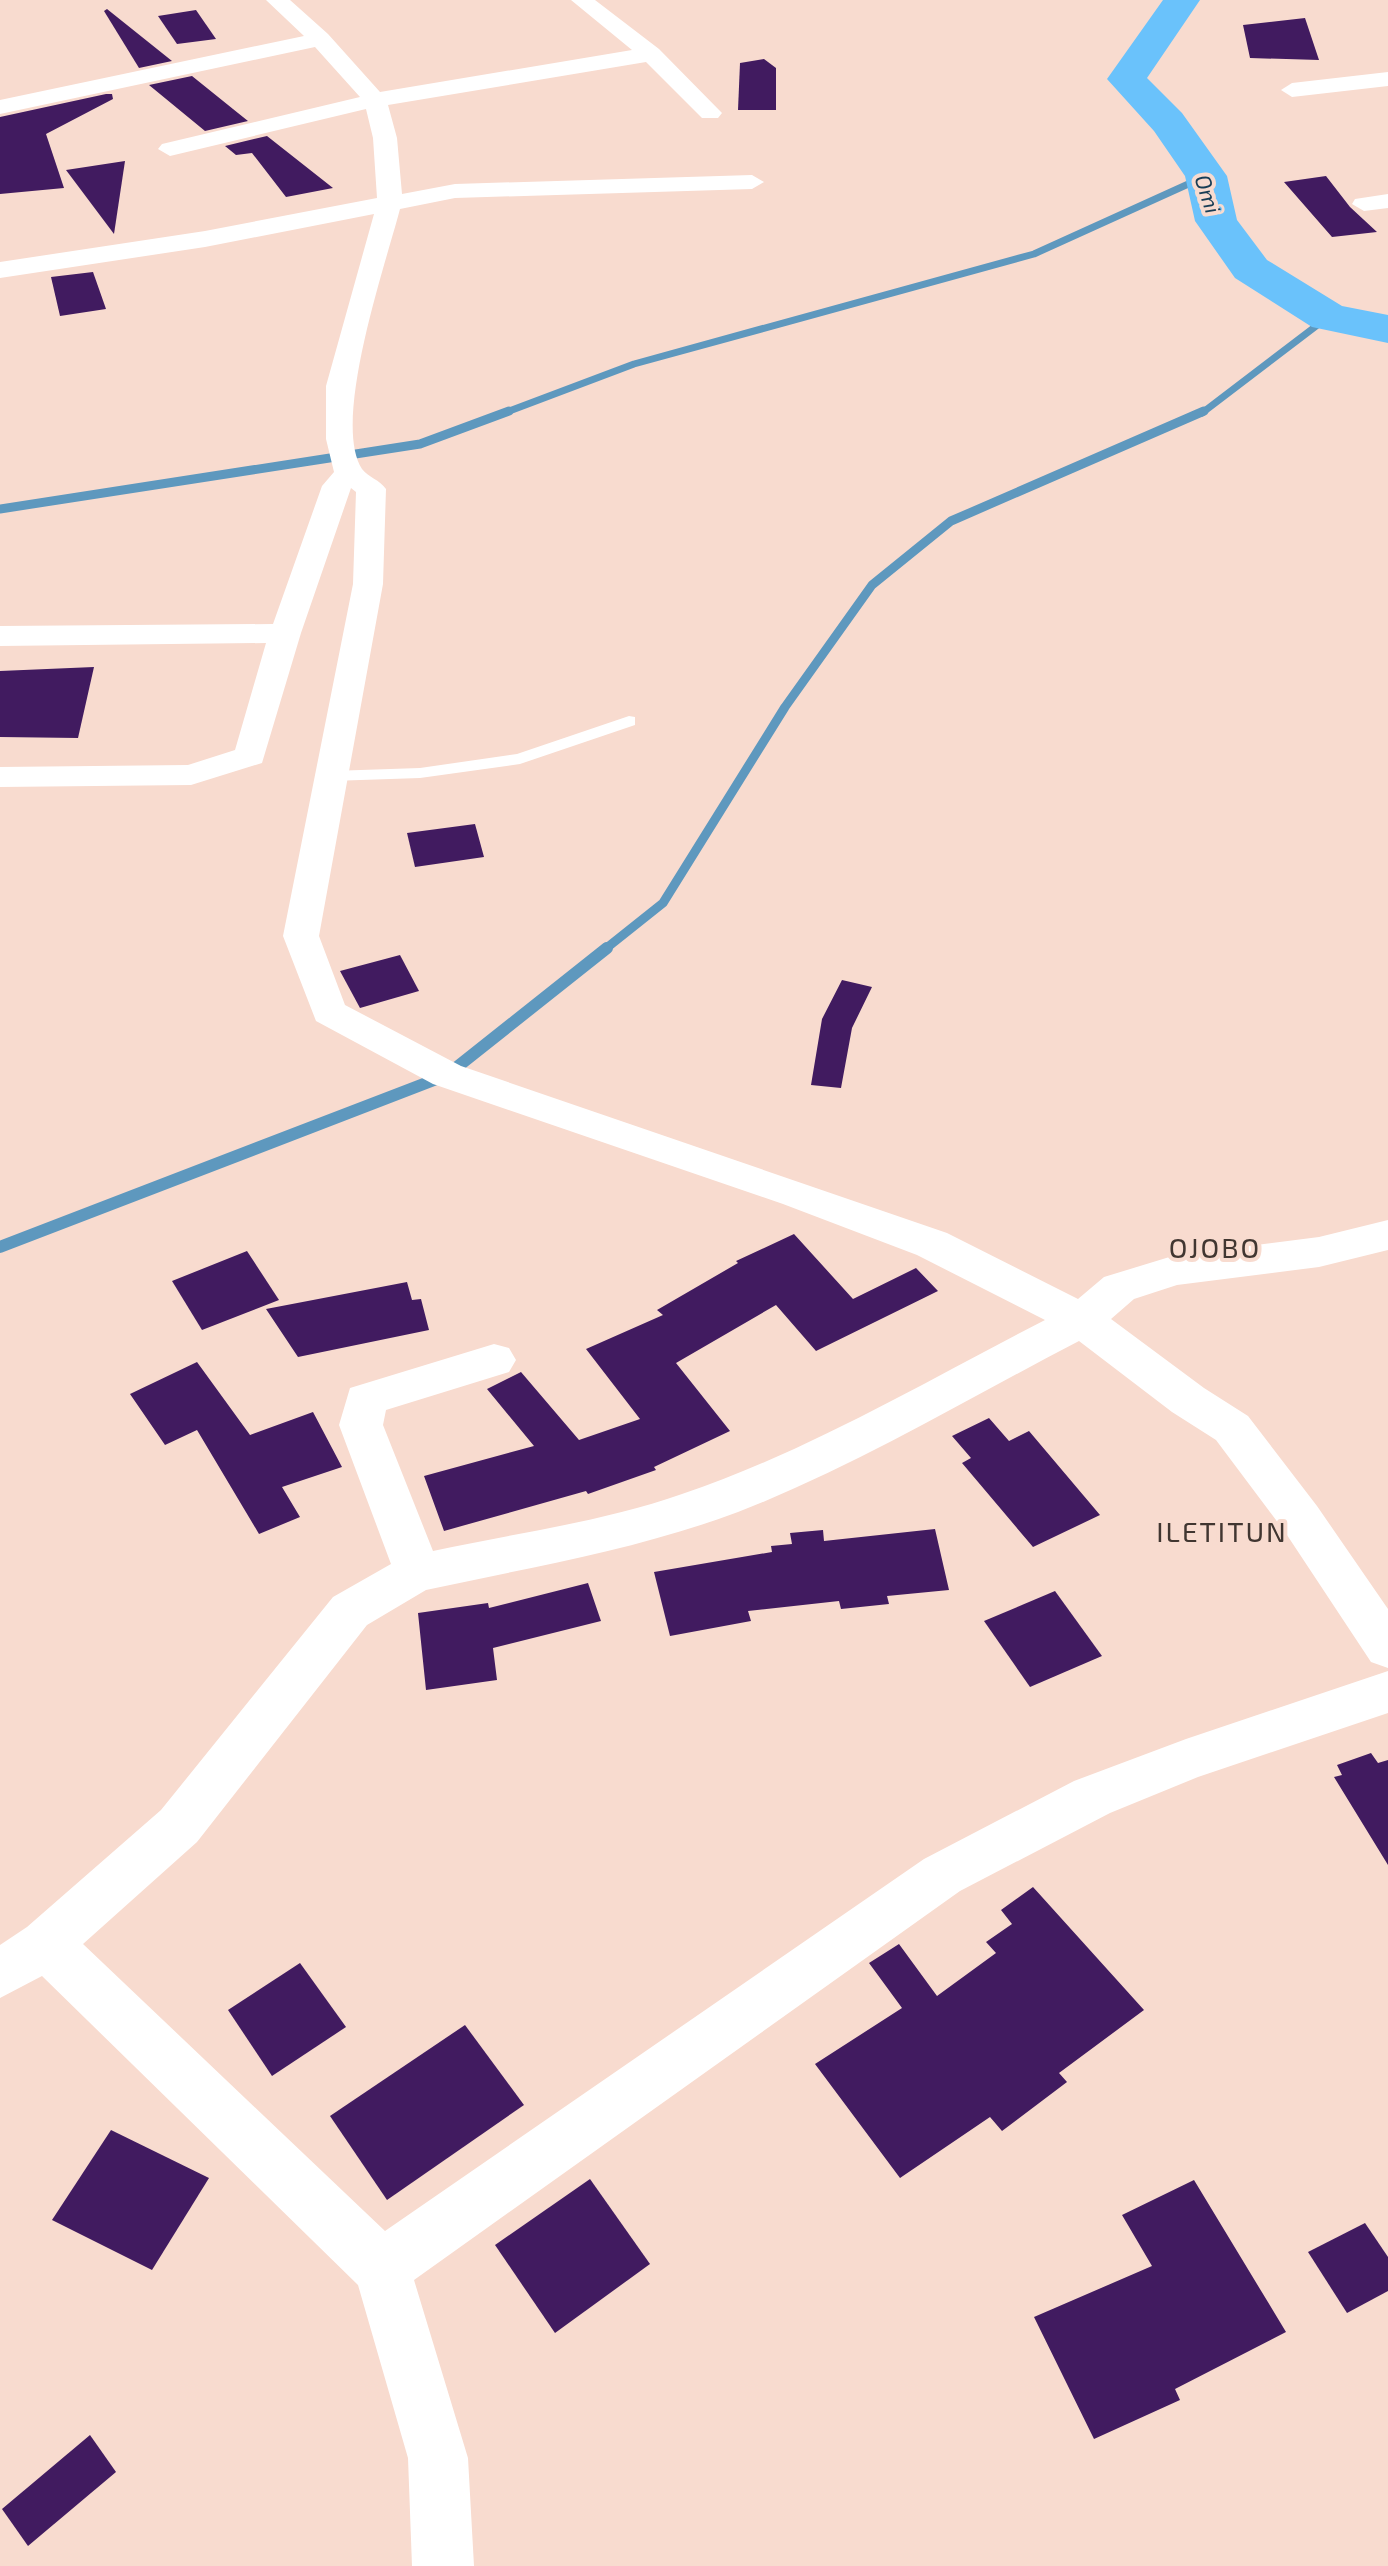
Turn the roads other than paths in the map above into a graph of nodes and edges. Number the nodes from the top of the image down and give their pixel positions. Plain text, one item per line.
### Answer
1 (277, 0) edge
2 (582, 0) edge
3 (320, 39) junction
4 (651, 54) junction
5 (1388, 79) edge
6 (1292, 90) dead end
7 (375, 100) junction
8 (0, 107) edge
9 (710, 113) dead end
10 (170, 149) dead end
11 (752, 182) dead end
12 (390, 201) junction
13 (0, 270) edge
14 (344, 457) junction
15 (285, 633) junction
16 (0, 636) edge
17 (629, 721) dead end
18 (331, 776) junction
19 (0, 777) edge
20 (1388, 1235) edge
21 (1082, 1320) junction
22 (494, 1360) dead end
23 (418, 1573) junction
24 (1388, 1648) edge
25 (1388, 1692) edge
26 (46, 1944) junction
27 (0, 1974) edge
28 (382, 2268) junction
29 (443, 2566) edge

1 - 3 street
2 - 4 street
3 - 7 street
3 - 8 street
4 - 7 street
4 - 9 street
5 - 6 street
7 - 10 street
7 - 12 street
11 - 12 street
12 - 13 street
12 - 14 street
14 - 15 street
14 - 18 street
15 - 16 street
15 - 19 street
17 - 18 lane
18 - 21 street
20 - 21 street
21 - 23 street
21 - 24 street
22 - 23 street
23 - 26 street
25 - 28 street
26 - 27 street
26 - 28 street
28 - 29 street

